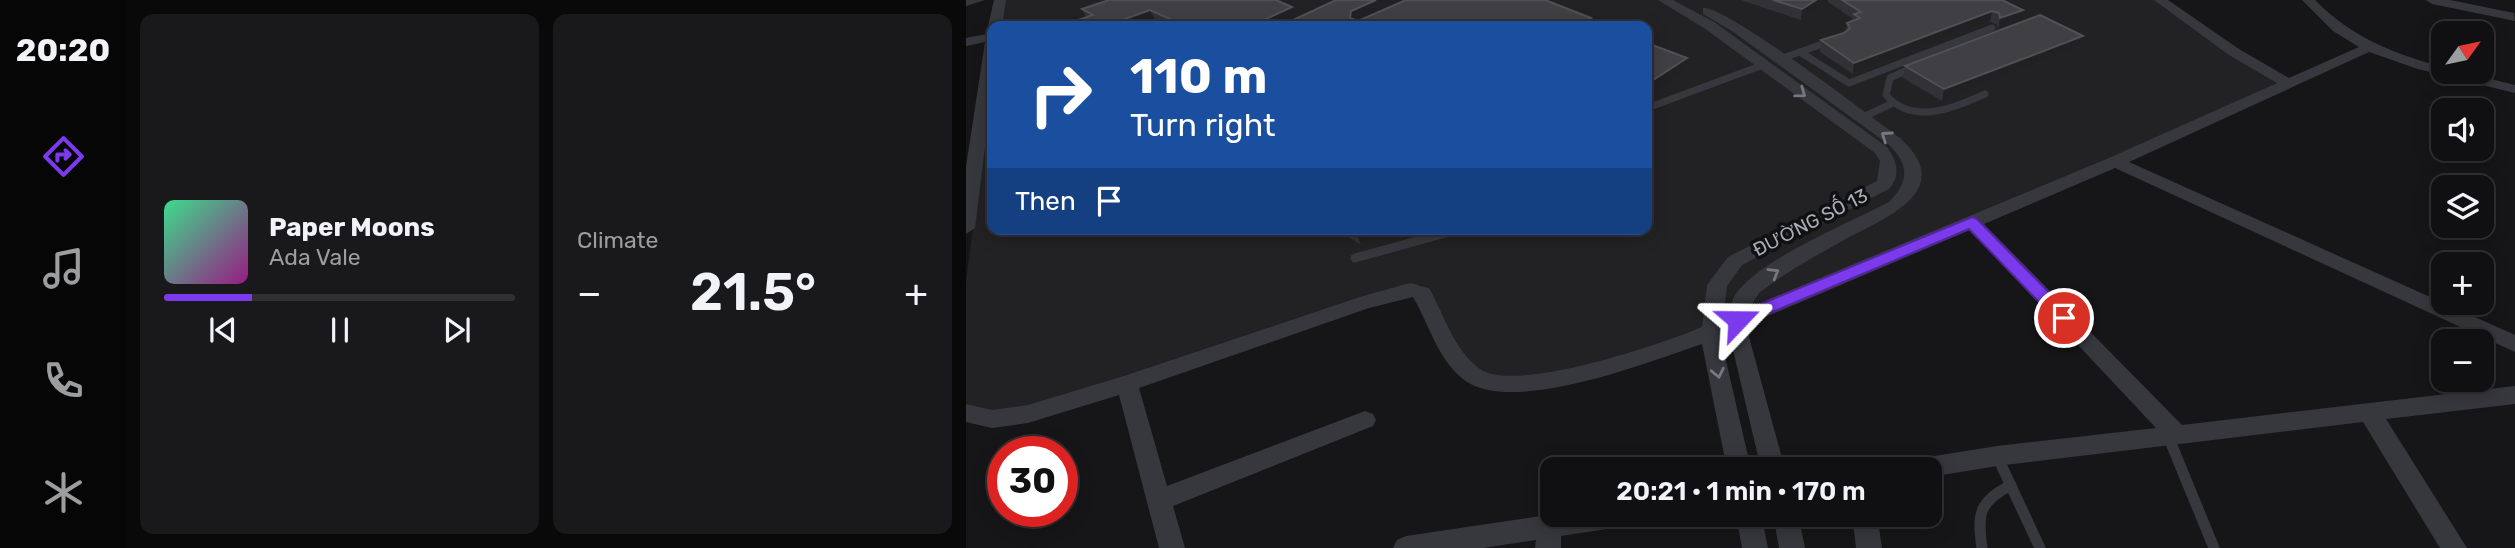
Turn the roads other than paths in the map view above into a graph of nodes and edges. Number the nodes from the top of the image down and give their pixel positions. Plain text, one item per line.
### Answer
1 (979, 0) edge
2 (1000, 0) edge
3 (1664, 0) edge
4 (1689, 0) edge
5 (2160, 0) edge
6 (2308, 0) edge
7 (2432, 0) edge
8 (966, 2) edge
9 (1569, 13) edge
10 (2514, 17) edge
11 (996, 21) edge
12 (1589, 21) edge
13 (1992, 28) dead end
14 (1841, 37) edge
15 (1993, 38) edge
16 (987, 39) edge
17 (966, 42) edge
18 (2369, 47) junction
19 (1800, 52) junction
20 (1771, 62) junction
21 (2431, 67) edge
22 (987, 72) edge
23 (986, 79) junction
24 (966, 83) edge
25 (2288, 83) junction
26 (2494, 84) edge
27 (2515, 89) edge
28 (1985, 94) dead end
29 (1891, 104) junction
30 (1652, 106) edge
31 (1861, 118) junction
32 (973, 129) edge
33 (2115, 162) junction
34 (1915, 171) junction
35 (1889, 172) junction
36 (970, 174) edge
37 (1972, 222) junction
38 (966, 228) edge
39 (1438, 235) edge
40 (1355, 258) dead end
41 (1738, 320) junction
42 (1712, 331) junction
43 (2515, 344) edge
44 (1127, 384) junction
45 (2515, 396) edge
46 (2369, 412) junction
47 (970, 418) edge
48 (1365, 420) dead end
49 (2172, 435) junction
50 (1997, 456) junction
51 (1736, 457) edge
52 (1770, 457) edge
53 (1942, 465) edge
54 (2011, 485) junction
55 (1159, 500) junction
56 (1588, 527) edge
57 (1751, 527) edge
58 (1787, 527) edge
59 (1866, 527) edge
60 (1549, 538) edge
61 (1172, 548) edge
62 (1406, 548) edge
63 (1755, 548) edge
64 (1792, 548) edge
65 (1869, 548) edge
66 (1982, 548) edge
67 (2040, 548) edge
68 (2214, 548) edge
69 (2454, 548) edge

1 - 8 street
2 - 11 street
3 - 20 street
4 - 20 street
5 - 25 street
6 - 18 street
7 - 10 street
9 - 12 lane
13 - 19 lane
14 - 19 lane
15 - 29 lane
16 - 17 street
18 - 21 street
18 - 25 street
19 - 20 lane
20 - 30 lane
20 - 31 street
20 -> 35 street
22 - 23 street
23 - 24 street
23 - 32 street
25 - 33 street
26 - 27 street
28 - 29 lane
29 - 31 lane
34 -> 31 street
32 - 36 street
33 - 37 street
33 - 43 street
34 - 35 street
41 -> 34 street, ĐƯỜNG SỐ 13
35 - 42 street, ĐƯỜNG SỐ 13
36 - 38 street
37 - 41 street
37 - 49 street
39 - 40 lane
41 - 42 street
41 - 52 street
42 - 44 street
42 -> 51 street, ĐƯỜNG SỐ 13
44 - 47 street
44 - 55 street
45 - 46 street
46 - 49 street
46 - 69 street
48 - 55 street
49 - 50 street
49 - 68 lane
50 - 53 street
50 - 54 lane
54 - 66 lane
54 - 67 lane
55 - 61 street
56 - 60 street
57 - 63 street
58 - 64 street
59 - 65 street
60 - 62 street

